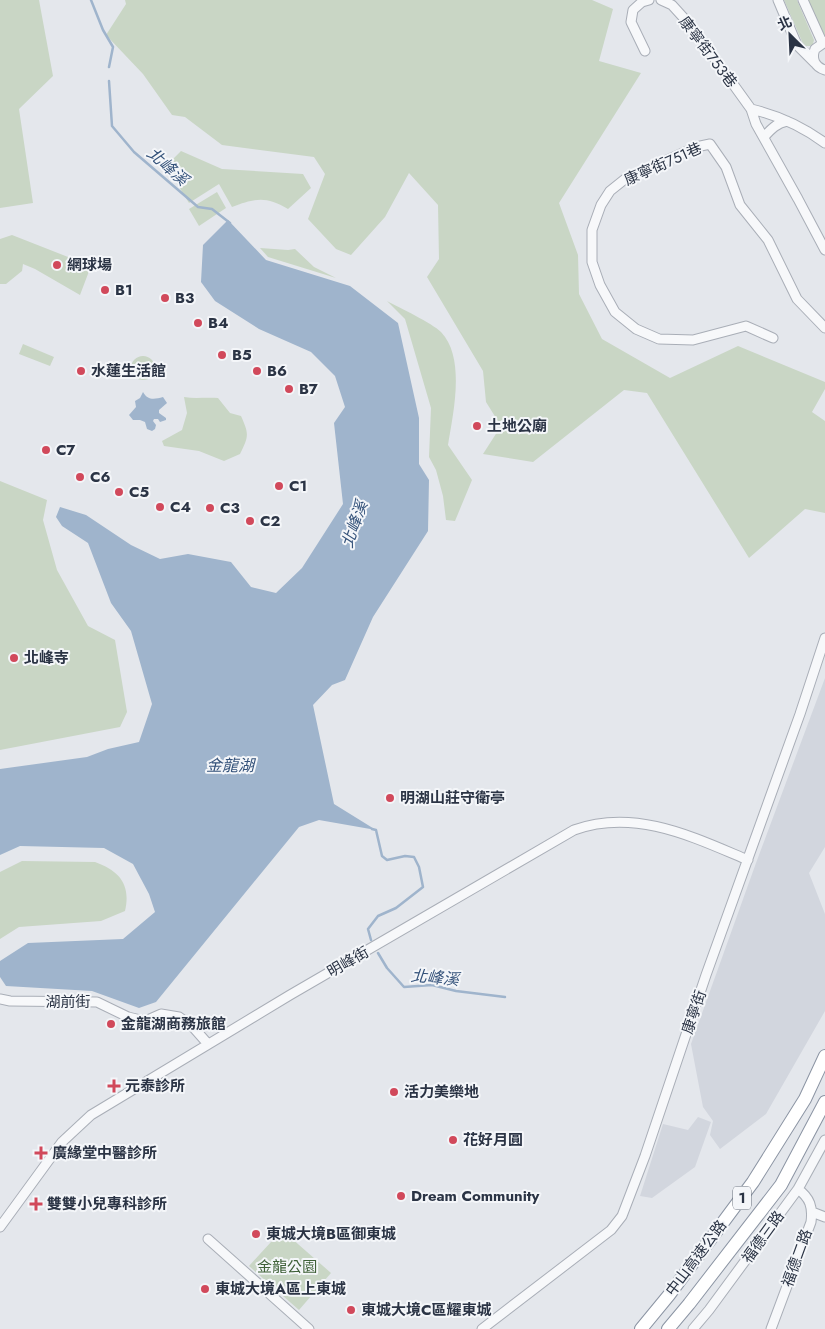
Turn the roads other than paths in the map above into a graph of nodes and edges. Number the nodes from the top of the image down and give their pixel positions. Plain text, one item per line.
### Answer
1 (649, 0) edge
2 (661, 0) edge
3 (778, 0) edge
4 (804, 0) edge
5 (824, 42) edge
6 (644, 50) dead end
7 (815, 63) junction
8 (825, 70) edge
9 (751, 108) junction
10 (787, 121) junction
11 (764, 137) junction
12 (825, 143) edge
13 (825, 250) edge
14 (825, 328) edge
15 (773, 338) dead end
16 (825, 638) edge
17 (748, 860) junction
18 (0, 999) edge
19 (208, 1044) junction
20 (825, 1056) edge
21 (825, 1102) edge
22 (825, 1140) edge
23 (798, 1189) junction
24 (812, 1212) junction
25 (825, 1216) edge
26 (0, 1227) edge
27 (208, 1239) dead end
28 (309, 1329) edge
29 (482, 1329) edge
30 (641, 1329) edge
31 (668, 1329) edge
32 (693, 1329) edge
33 (771, 1329) edge

1 - 6 street
2 - 9 street, 康寧街753巷
3 - 7 street
4 - 5 street
5 - 7 street
7 - 8 street
9 - 10 street
9 - 11 street, 康寧街753巷
10 - 11 street
10 - 12 street
11 - 13 street
14 - 15 street, 康寧街751巷
16 - 17 street, 康寧街
17 - 19 street, 明峰街
17 - 29 street, 康寧街
18 - 19 street, 湖前街
19 - 26 street, 明峰街
20 - 30 highway, 中山高速公路 / 1
21 - 31 highway, 中山高速公路 / 1
22 - 23 street, 福德三路
23 - 24 street, 福德二路
23 - 32 street, 福德三路
24 - 25 street
24 - 33 street, 福德二路
27 - 28 street

